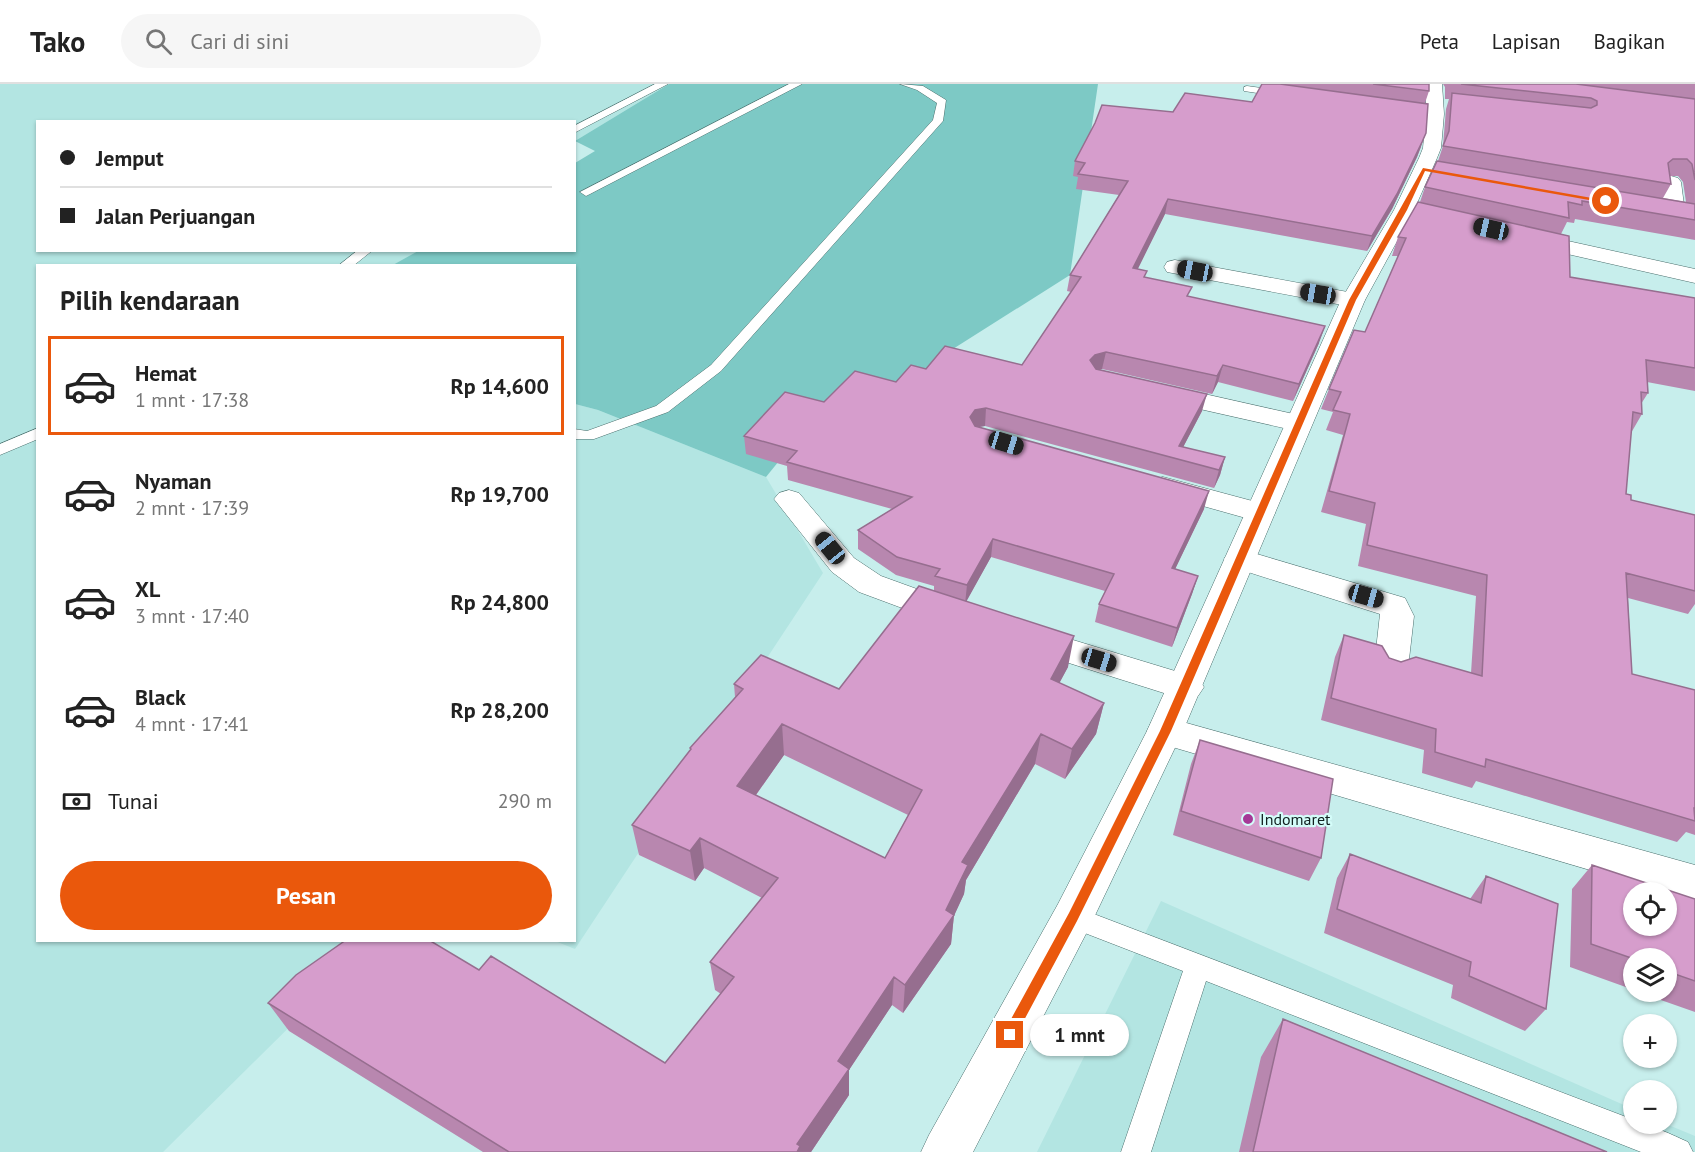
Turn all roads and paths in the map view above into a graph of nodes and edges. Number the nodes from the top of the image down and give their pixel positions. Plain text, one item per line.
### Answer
1 (663, 84) edge
2 (797, 84) edge
3 (905, 84) edge
4 (1247, 89) dead end
5 (1294, 96) edge
6 (1432, 99) edge
7 (576, 129) edge
8 (1671, 182) edge
9 (586, 192) dead end
10 (1652, 209) edge
11 (1685, 214) edge
12 (1507, 233) edge
13 (364, 252) edge
14 (347, 264) edge
15 (1175, 267) dead end
16 (1695, 276) edge
17 (1353, 300) junction
18 (1137, 387) edge
19 (1297, 423) junction
20 (36, 434) edge
21 (576, 434) edge
22 (0, 450) edge
23 (1138, 480) edge
24 (789, 499) dead end
25 (1260, 513) junction
26 (1240, 559) junction
27 (1391, 668) edge
28 (1186, 687) junction
29 (1165, 731) junction
30 (1695, 883) edge
31 (1073, 917) junction
32 (1197, 967) junction
33 (946, 1152) edge
34 (1136, 1152) edge
35 (1678, 1152) edge

1 - 7 lane
2 - 9 lane
3 - 21 lane
4 - 5 lane
6 - 17 street
8 - 11 street
10 - 11 street
12 - 16 street
13 - 14 lane
15 - 17 street
17 - 19 street
18 - 19 street
19 - 25 street
20 - 22 lane
23 - 25 street
24 - 28 street
25 - 26 street
26 - 27 street
26 - 28 street
28 - 29 street
29 - 30 street
29 - 31 street
31 - 32 lane
31 - 33 street
32 - 34 lane
32 - 35 lane

